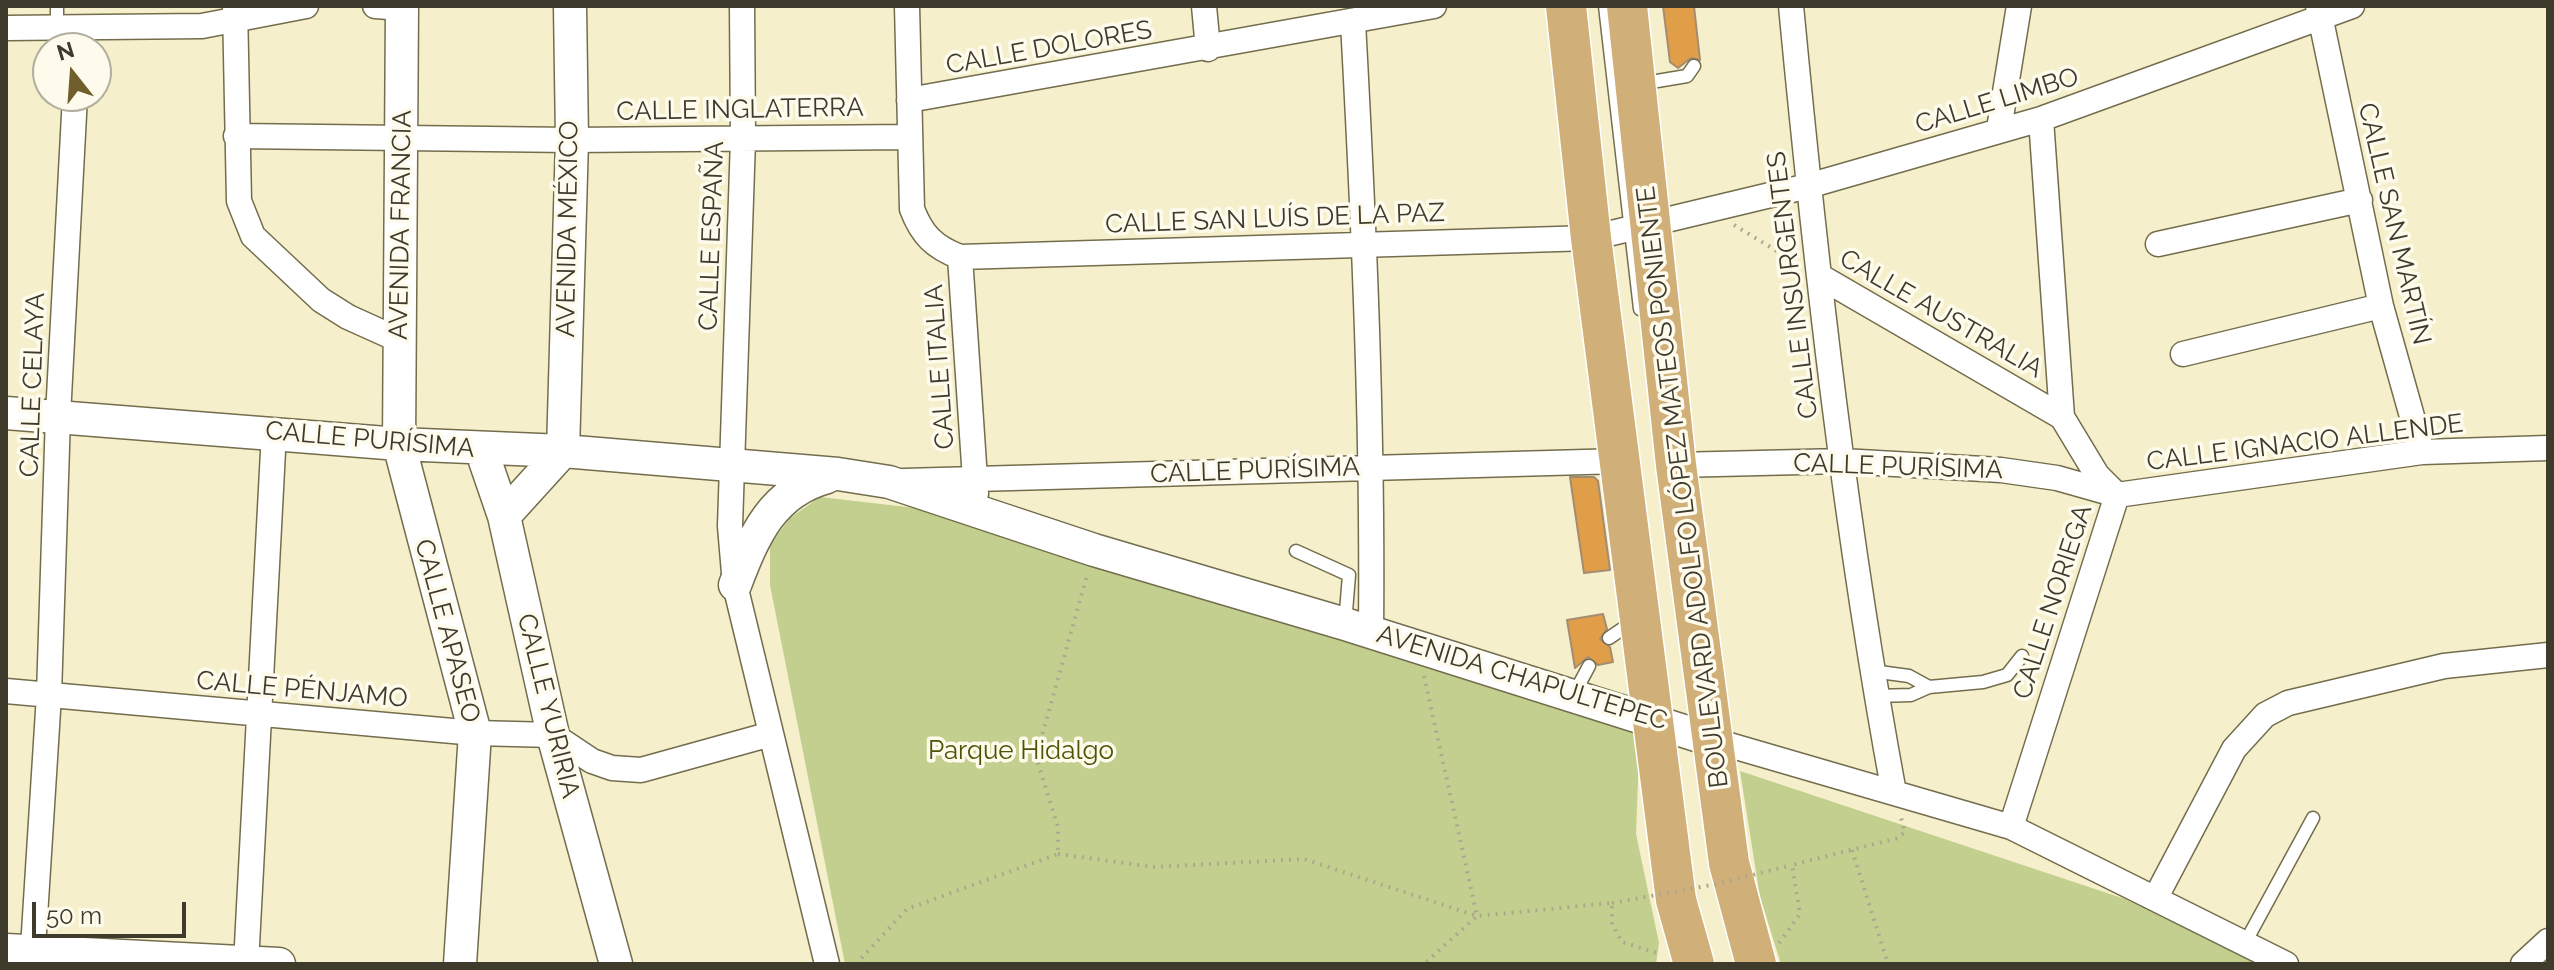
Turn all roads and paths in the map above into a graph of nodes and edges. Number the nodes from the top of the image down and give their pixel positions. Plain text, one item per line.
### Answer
1 (306, 6) edge
2 (570, 6) edge
3 (742, 6) edge
4 (907, 6) edge
5 (1204, 6) edge
6 (1434, 6) edge
7 (1566, 6) edge
8 (1605, 6) edge
9 (1627, 6) edge
10 (1791, 6) edge
11 (2019, 6) edge
12 (2352, 6) edge
13 (393, 7) edge
14 (2318, 10) edge
15 (235, 14) edge
16 (1353, 22) junction
17 (68, 27) edge
18 (6, 28) edge
19 (1208, 49) junction
20 (1694, 66) dead end
21 (1636, 84) junction
22 (909, 100) junction
23 (74, 112) edge
24 (2041, 119) junction
25 (1999, 129) junction
26 (236, 136) junction
27 (909, 137) junction
28 (402, 139) junction
29 (743, 139) junction
30 (572, 140) junction
31 (1808, 186) junction
32 (2360, 200) junction
33 (1710, 211) junction
34 (1614, 232) junction
35 (1365, 244) junction
36 (2158, 244) dead end
37 (960, 257) junction
38 (1821, 277) junction
39 (2381, 306) junction
40 (1642, 324) dead end
41 (399, 340) junction
42 (2183, 354) dead end
43 (6, 413) edge
44 (58, 416) junction
45 (1629, 417) dead end
46 (2062, 417) junction
47 (274, 432) junction
48 (399, 444) junction
49 (2548, 448) edge
50 (481, 449) junction
51 (563, 451) junction
52 (2422, 452) junction
53 (1621, 461) junction
54 (1842, 461) junction
55 (1676, 465) junction
56 (734, 467) junction
57 (1372, 467) junction
58 (838, 474) junction
59 (976, 494) junction
60 (2117, 495) junction
61 (504, 516) junction
62 (1094, 550) junction
63 (1296, 551) dead end
64 (735, 585) junction
65 (1358, 628) junction
66 (1417, 646) junction
67 (2548, 655) edge
68 (2022, 656) dead end
69 (1872, 671) junction
70 (1929, 687) junction
71 (6, 691) edge
72 (49, 695) junction
73 (1876, 696) junction
74 (257, 714) junction
75 (1682, 730) junction
76 (475, 733) junction
77 (771, 734) junction
78 (553, 735) junction
79 (1894, 793) junction
80 (2313, 818) dead end
81 (2011, 827) junction
82 (1682, 832) dead end
83 (1852, 850) junction
84 (1058, 854) junction
85 (1792, 865) junction
86 (2156, 897) junction
87 (1612, 903) junction
88 (1477, 916) junction
89 (2548, 941) edge
90 (2245, 943) junction
91 (23, 955) edge
92 (1678, 962) edge
93 (246, 963) edge
94 (1755, 963) edge
95 (279, 964) edge
96 (460, 964) edge
97 (616, 964) edge
98 (827, 964) edge
99 (856, 964) edge
100 (1424, 964) edge
101 (1888, 964) edge
102 (2286, 964) edge
103 (2523, 964) edge

1 - 15 street
2 - 30 street, AVENIDA MÉXICO
3 - 29 street, CALLE ESPAÑA
4 - 22 street, CALLE ITALIA
5 - 19 street
6 - 16 street, CALLE DOLORES
7 - 34 main road, BOULEVARD ADOLFO LÓPEZ MATEOS PONIENTE
8 - 34 lane
9 - 21 main road, BOULEVARD ADOLFO LÓPEZ MATEOS PONIENTE
10 - 31 street, CALLE INSURGENTES
11 - 25 street
12 - 14 street, CALLE LIMBO
13 - 28 street, AVENIDA FRANCIA
14 - 24 street, CALLE LIMBO
14 - 32 street, CALLE SAN MARTÍN
15 - 17 street
15 - 26 street
16 - 19 street, CALLE DOLORES
16 - 35 street
17 - 18 street
19 - 22 street, CALLE DOLORES
20 - 21 lane
21 - 34 main road, BOULEVARD ADOLFO LÓPEZ MATEOS PONIENTE
22 - 27 street, CALLE ITALIA
23 - 44 street, CALLE CELAYA
24 - 25 street, CALLE LIMBO
24 - 46 street, CALLE NORIEGA
25 - 31 street, CALLE LIMBO
26 - 28 street, CALLE INGLATERRA
26 - 41 street
27 - 29 street, CALLE INGLATERRA
27 - 37 street, CALLE ITALIA
28 - 30 street, CALLE INGLATERRA
28 - 41 street, AVENIDA FRANCIA
29 - 30 street, CALLE INGLATERRA
29 - 56 street, CALLE ESPAÑA
30 - 51 street, AVENIDA MÉXICO
31 - 33 street, CALLE LIMBO
31 - 38 street, CALLE INSURGENTES
32 - 36 street
32 - 39 street, CALLE SAN MARTÍN
33 - 34 street, CALLE LIMBO
33 - 38 path, CALLE AUSTRALIA
34 - 35 street, CALLE SAN LUÍS DE LA PAZ
34 - 40 lane
34 - 53 main road, BOULEVARD ADOLFO LÓPEZ MATEOS PONIENTE
34 - 55 main road, BOULEVARD ADOLFO LÓPEZ MATEOS PONIENTE
35 - 37 street, CALLE SAN LUÍS DE LA PAZ
35 - 57 street
37 - 59 street, CALLE ITALIA
38 - 46 street, CALLE AUSTRALIA
38 - 54 street, CALLE INSURGENTES
39 - 42 street
39 - 52 street, CALLE SAN MARTÍN
41 - 48 street, AVENIDA FRANCIA
43 - 44 street, CALLE PURÍSIMA
44 - 47 street, CALLE PURÍSIMA
44 - 72 street, CALLE CELAYA
45 - 75 lane
46 - 60 street, CALLE NORIEGA
47 - 48 street, CALLE PURÍSIMA
47 - 74 street
48 - 50 street, CALLE PURÍSIMA
48 - 76 street, CALLE APASEO
49 - 52 street, CALLE IGNACIO ALLENDE
50 - 51 street, CALLE PURÍSIMA
50 - 61 street, CALLE YURIRIA
51 - 56 street, CALLE PURÍSIMA
51 - 61 street
52 - 60 street, CALLE IGNACIO ALLENDE
53 - 57 street, CALLE PURÍSIMA
53 - 75 main road, BOULEVARD ADOLFO LÓPEZ MATEOS PONIENTE
54 - 55 street, CALLE PURÍSIMA
54 - 60 street, CALLE PURÍSIMA
54 - 69 street, CALLE INSURGENTES
55 - 75 main road, BOULEVARD ADOLFO LÓPEZ MATEOS PONIENTE
56 - 58 street, AVENIDA CHAPULTEPEC
56 - 64 street, CALLE ESPAÑA
57 - 59 street, CALLE PURÍSIMA
57 - 65 street
58 - 59 street, AVENIDA CHAPULTEPEC
58 - 64 street
59 - 62 street, AVENIDA CHAPULTEPEC
60 - 81 street, CALLE NORIEGA
61 - 78 street, CALLE YURIRIA
62 - 65 street, AVENIDA CHAPULTEPEC
62 - 84 path
63 - 65 lane
64 - 77 street, CALLE ESPAÑA
65 - 66 street, AVENIDA CHAPULTEPEC
66 - 75 street, AVENIDA CHAPULTEPEC
66 - 88 path
67 - 86 street
68 - 70 lane
69 - 70 lane
69 - 73 street, CALLE INSURGENTES
70 - 73 lane
71 - 72 street, CALLE PÉNJAMO
72 - 74 street, CALLE PÉNJAMO
72 - 91 street, CALLE CELAYA
73 - 79 street, CALLE INSURGENTES
74 - 76 street, CALLE PÉNJAMO
74 - 93 street
75 - 79 street, AVENIDA CHAPULTEPEC
75 - 82 lane
75 - 92 main road
75 - 94 main road, BOULEVARD ADOLFO LÓPEZ MATEOS PONIENTE
76 - 78 street, CALLE PÉNJAMO
76 - 96 street, CALLE APASEO
77 - 78 street
77 - 98 street, CALLE ESPAÑA
78 - 97 street, CALLE YURIRIA
79 - 81 street, AVENIDA CHAPULTEPEC
79 - 83 path
80 - 90 lane
81 - 86 street, AVENIDA CHAPULTEPEC
83 - 85 path
83 - 101 path
84 - 88 path
84 - 99 path
85 - 87 path, bridge
85 - 94 path
86 - 90 street, AVENIDA CHAPULTEPEC
87 - 88 path
87 - 92 path
88 - 100 path
89 - 103 street
90 - 102 street, AVENIDA CHAPULTEPEC
91 - 93 street
93 - 95 street

